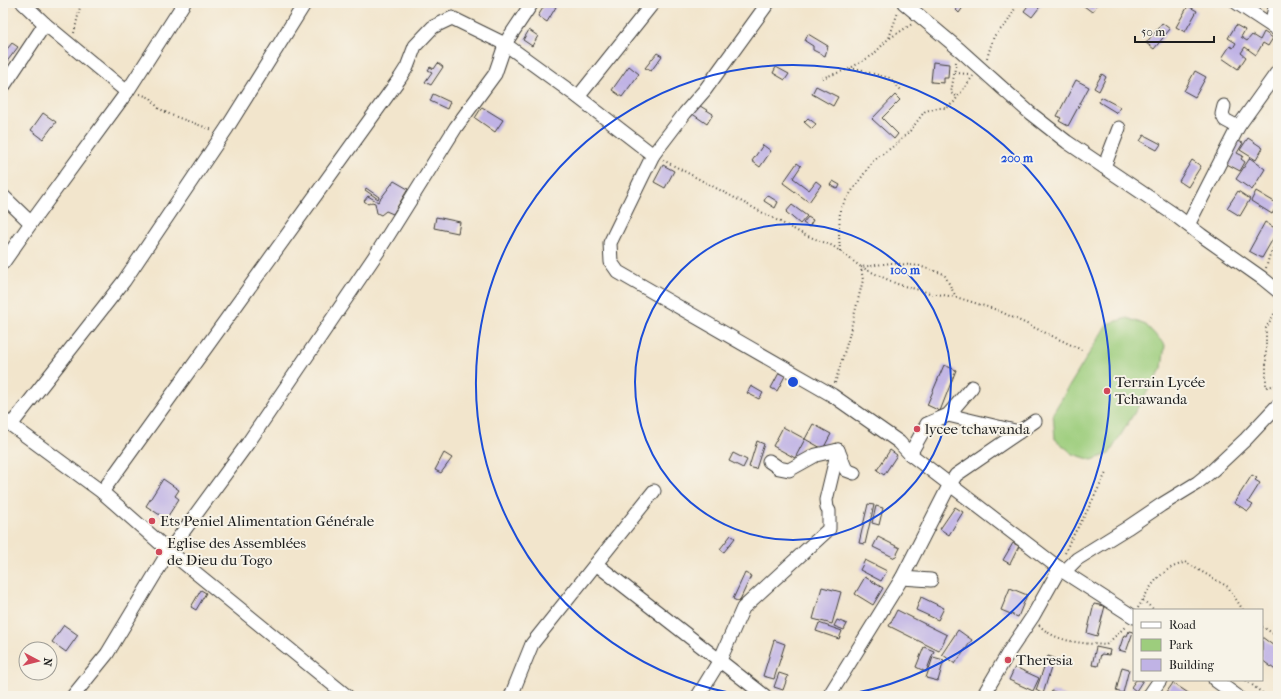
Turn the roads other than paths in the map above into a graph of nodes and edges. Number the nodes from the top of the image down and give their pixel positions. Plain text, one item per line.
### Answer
1 (22, 3) edge
2 (184, 3) edge
3 (305, 3) edge
4 (532, 3) edge
5 (653, 3) edge
6 (768, 3) edge
7 (1237, 3) edge
8 (1276, 3) edge
9 (901, 6) edge
10 (45, 24) junction
11 (1274, 28) edge
12 (505, 44) junction
13 (1278, 71) edge
14 (3, 87) edge
15 (127, 92) junction
16 (578, 97) junction
17 (1224, 106) dead end
18 (1238, 127) junction
19 (1119, 128) dead end
20 (652, 155) junction
21 (1104, 166) junction
22 (3, 196) edge
23 (31, 223) junction
24 (1188, 224) junction
25 (3, 263) edge
26 (1278, 291) edge
27 (972, 387) dead end
28 (1278, 405) edge
29 (948, 415) junction
30 (1035, 421) dead end
31 (7, 422) edge
32 (1019, 432) junction
33 (838, 450) junction
34 (910, 454) junction
35 (769, 461) dead end
36 (854, 473) dead end
37 (950, 484) junction
38 (654, 491) dead end
39 (102, 492) junction
40 (169, 551) junction
41 (596, 564) junction
42 (1062, 570) junction
43 (902, 578) junction
44 (931, 580) dead end
45 (1133, 616) edge
46 (720, 660) junction
47 (1159, 681) edge
48 (1216, 681) edge
49 (73, 696) edge
50 (347, 696) edge
51 (511, 696) edge
52 (698, 696) edge
53 (765, 696) edge
54 (829, 696) edge
55 (984, 696) edge
56 (1149, 696) edge
57 (1237, 696) edge

1 - 10 street
2 - 15 street
3 - 31 street
4 - 12 street
5 - 16 street
6 - 20 street
7 - 11 street
8 - 11 street
9 - 21 street
10 - 14 street
10 - 15 street
12 - 16 street
12 - 39 street
12 - 40 street
13 - 18 street
15 - 23 street
16 - 20 street
17 - 18 street
18 - 24 street
19 - 21 street
20 - 34 street
21 - 24 street
22 - 23 street
23 - 25 street
24 - 26 street
27 - 29 street
28 - 42 street
29 - 32 street
29 - 34 street
30 - 32 street
31 - 39 street
32 - 37 street
33 - 35 street
33 - 36 street
33 - 46 street
34 - 37 street
37 - 42 street
37 - 43 street
38 - 41 street
39 - 40 street
40 - 49 street
40 - 50 street
41 - 46 street
41 - 51 street
42 - 45 street
42 - 55 street
43 - 44 street
43 - 54 street
46 - 52 street
46 - 53 street
47 - 56 street
48 - 57 street

